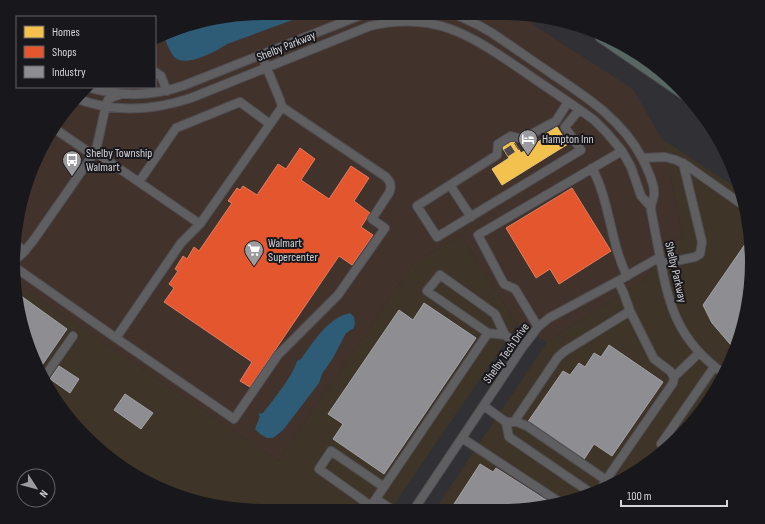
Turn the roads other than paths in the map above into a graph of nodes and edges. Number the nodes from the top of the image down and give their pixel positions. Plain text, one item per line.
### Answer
1 (348, 20) edge
2 (467, 20) edge
3 (260, 54) junction
4 (228, 67) junction
5 (266, 67) junction
6 (156, 73) edge
7 (224, 84) junction
8 (94, 88) edge
9 (104, 90) edge
10 (167, 91) junction
11 (120, 94) junction
12 (82, 100) edge
13 (568, 102) junction
14 (106, 107) junction
15 (282, 107) junction
16 (579, 110) junction
17 (556, 121) junction
18 (270, 124) junction
19 (618, 124) junction
20 (566, 127) junction
21 (601, 127) junction
22 (59, 131) edge
23 (522, 139) junction
24 (517, 146) tunnel mouth
25 (622, 151) junction
26 (94, 153) junction
27 (506, 153) tunnel mouth
28 (497, 155) junction
29 (642, 158) junction
30 (683, 163) junction
31 (592, 168) junction
32 (139, 182) junction
33 (450, 185) junction
34 (737, 201) edge
35 (651, 207) junction
36 (471, 217) junction
37 (200, 224) junction
38 (21, 248) edge
39 (25, 251) junction
40 (20, 255) edge
41 (660, 260) junction
42 (21, 271) edge
43 (627, 276) junction
44 (618, 282) junction
45 (630, 311) junction
46 (538, 327) junction
47 (488, 333) junction
48 (505, 335) junction
49 (73, 336) dead end
50 (116, 338) junction
51 (522, 348) junction
52 (699, 353) junction
53 (714, 367) junction
54 (719, 371) edge
55 (47, 373) edge
56 (674, 377) junction
57 (484, 406) junction
58 (510, 422) junction
59 (462, 438) junction
60 (662, 445) edge
61 (606, 480) joint
62 (384, 487) junction
63 (586, 489) edge
64 (555, 498) edge
65 (376, 499) junction
66 (368, 504) edge
67 (372, 504) edge
68 (384, 504) edge
69 (418, 504) edge

1 - 3 street, Shelby Parkway
2 - 19 street, Shelby Parkway
3 - 4 street, Shelby Parkway
3 - 5 street
4 - 7 street
4 - 10 street, Shelby Parkway
5 - 7 street, Shelby Parkway
5 - 13 street, Shelby Parkway
5 - 15 street
6 - 10 street
7 - 14 street, Shelby Parkway
8 - 9 street, Shelby Parkway
9 - 11 street, Shelby Parkway
10 - 11 street, Shelby Parkway
11 - 14 street
12 - 14 street, Shelby Parkway
13 - 16 street, Shelby Parkway
13 - 17 street
14 - 26 street
15 - 18 street
15 - 50 street
16 - 20 street
16 - 21 street, Shelby Parkway
17 - 20 street
17 - 23 street
18 - 32 street
18 - 37 street
19 - 21 street
19 - 29 street, Shelby Parkway
20 - 36 street
21 - 25 street, Shelby Parkway
22 - 26 street
23 - 24 street
23 - 28 street
25 - 31 street
25 - 35 street, Shelby Parkway
26 - 32 street
26 - 39 street
27 - 28 street
28 - 33 street
29 - 30 street
29 - 35 street, Shelby Parkway
30 - 34 street
30 - 41 street, Shelby Tech Drive
31 - 43 street
31 - 46 street
32 - 37 street
33 - 36 street
33 - 36 street
35 - 41 street, Shelby Parkway
37 - 50 street
38 - 39 street
39 - 40 street
41 - 43 street, Shelby Tech Drive
41 - 52 street, Shelby Parkway
42 - 50 street
43 - 44 street, Shelby Tech Drive
44 - 45 street
44 - 46 street, Shelby Tech Drive
45 - 56 street
45 - 58 street
46 - 51 street, Shelby Tech Drive
47 - 48 street
47 - 48 street
47 - 62 street
48 - 51 street
49 - 55 street
51 - 57 street, Shelby Tech Drive
52 - 53 street, Shelby Parkway
52 - 56 street
53 - 54 street, Shelby Parkway
53 - 60 street
56 - 61 street
57 - 58 street
57 - 59 street, Shelby Tech Drive
58 - 61 street
58 - 63 street
59 - 64 street
59 - 69 street, Shelby Tech Drive
62 - 65 street
62 - 66 street
65 - 67 street
65 - 68 street

